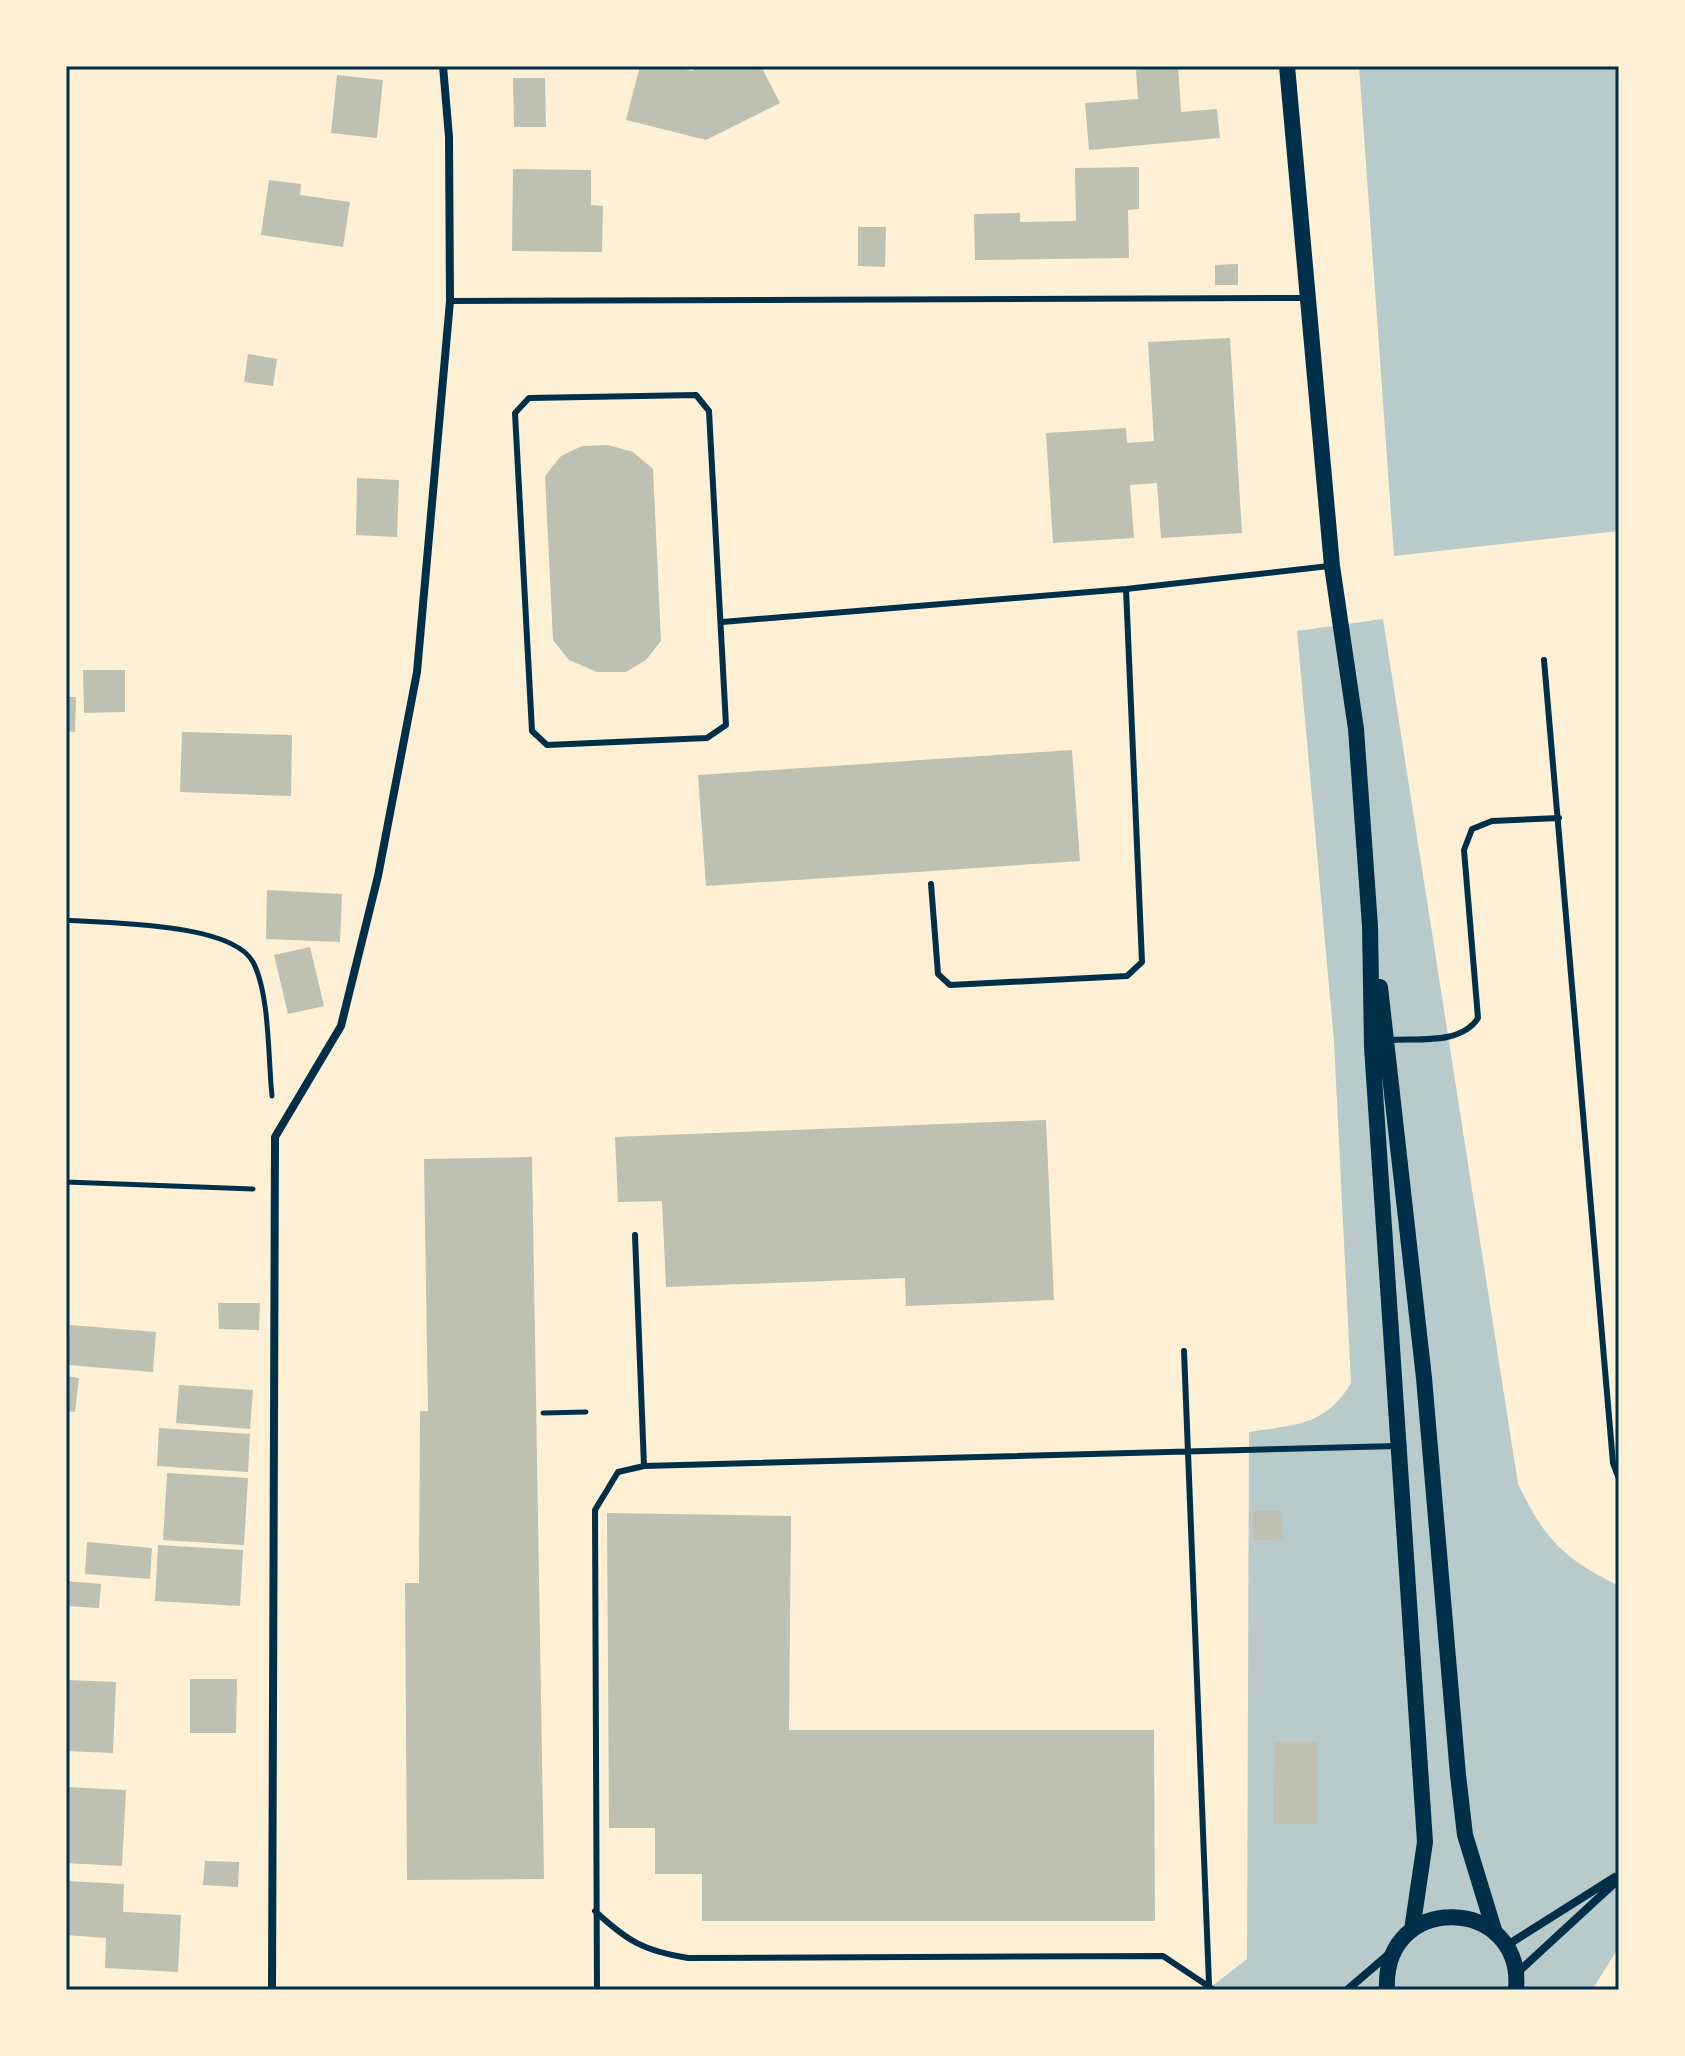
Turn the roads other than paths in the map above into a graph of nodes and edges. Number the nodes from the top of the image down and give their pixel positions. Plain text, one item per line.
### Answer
1 (443, 66) edge
2 (1287, 66) edge
3 (1309, 298) junction
4 (450, 301) junction
5 (1332, 566) junction
6 (1126, 589) junction
7 (722, 622) junction
8 (1544, 660) dead end
9 (1559, 818) junction
10 (931, 884) dead end
11 (1370, 926) junction
12 (1388, 1040) junction
13 (635, 1235) dead end
14 (1184, 1351) dead end
15 (1397, 1446) junction
16 (1188, 1454) junction
17 (644, 1466) junction
18 (1619, 1479) edge
19 (1619, 1877) edge
20 (595, 1911) junction
21 (1412, 1930) junction
22 (1500, 1939) junction
23 (1395, 1948) junction
24 (1516, 1982) edge
25 (1211, 1987) edge
26 (272, 1990) edge
27 (597, 1990) edge
28 (1347, 1990) edge
29 (1387, 1990) edge

1 - 4 street
2 - 3 main road
3 - 4 lane
3 - 5 main road
4 - 26 street
5 - 6 lane
5 - 11 main road
6 - 7 lane
6 - 10 lane
7 - 7 lane
8 - 9 lane
9 - 12 lane
9 - 18 lane
11 - 12 main road
11 - 15 main road
12 - 22 main road
13 - 17 lane
14 - 16 lane
15 - 16 lane
15 - 21 main road
16 - 17 lane
16 - 25 lane
17 - 20 lane
19 - 22 street
19 - 24 street
20 - 25 lane
20 - 27 lane
21 - 22 main road
21 - 23 main road
22 - 24 main road
23 - 28 street
23 - 29 main road

